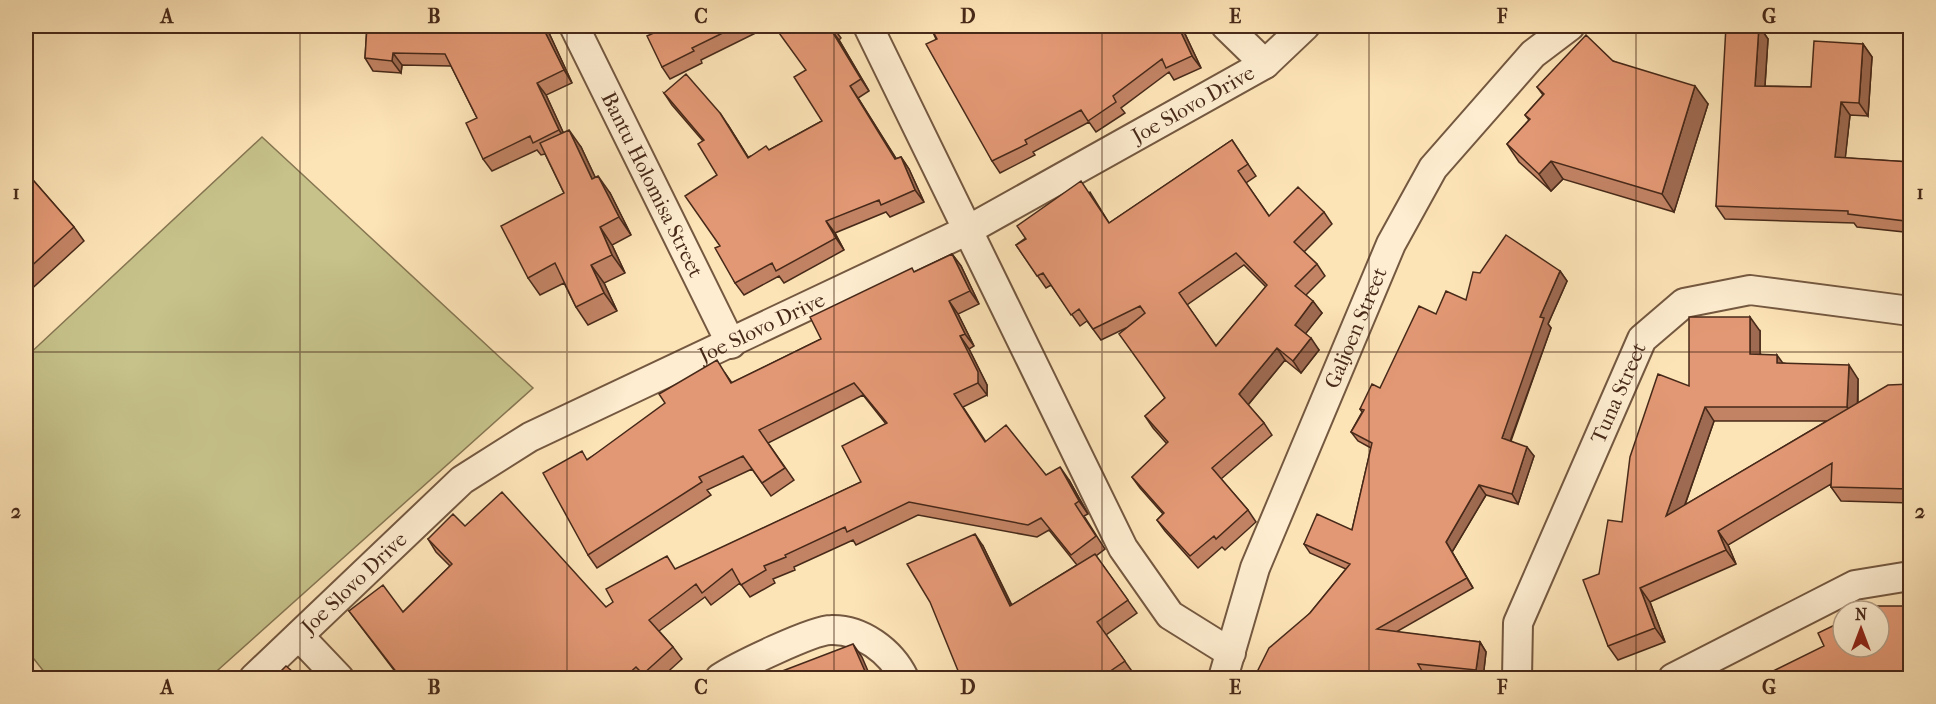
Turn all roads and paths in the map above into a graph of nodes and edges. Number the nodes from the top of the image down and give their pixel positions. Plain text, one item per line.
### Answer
1 (574, 26) edge
2 (868, 26) edge
3 (1226, 26) edge
4 (1305, 26) edge
5 (1570, 26) edge
6 (1265, 64) junction
7 (968, 230) junction
8 (1911, 311) edge
9 (731, 344) junction
10 (1911, 576) edge
11 (299, 636) junction
12 (1227, 666) edge
13 (254, 678) edge
14 (339, 678) edge
15 (720, 678) edge
16 (904, 678) edge
17 (1516, 678) edge
18 (1673, 678) edge

1 - 9 street, Bantu Holomisa Street
2 - 7 street
3 - 6 street
4 - 6 street, Joe Slovo Drive
5 - 12 street, Galjoen Street
6 - 7 street, Joe Slovo Drive
7 - 9 street, Joe Slovo Drive
7 - 12 street
8 - 17 street, Tuna Street
9 - 11 street, Joe Slovo Drive
10 - 18 street
11 - 13 street, Joe Slovo Drive
11 - 14 street
15 - 16 street

